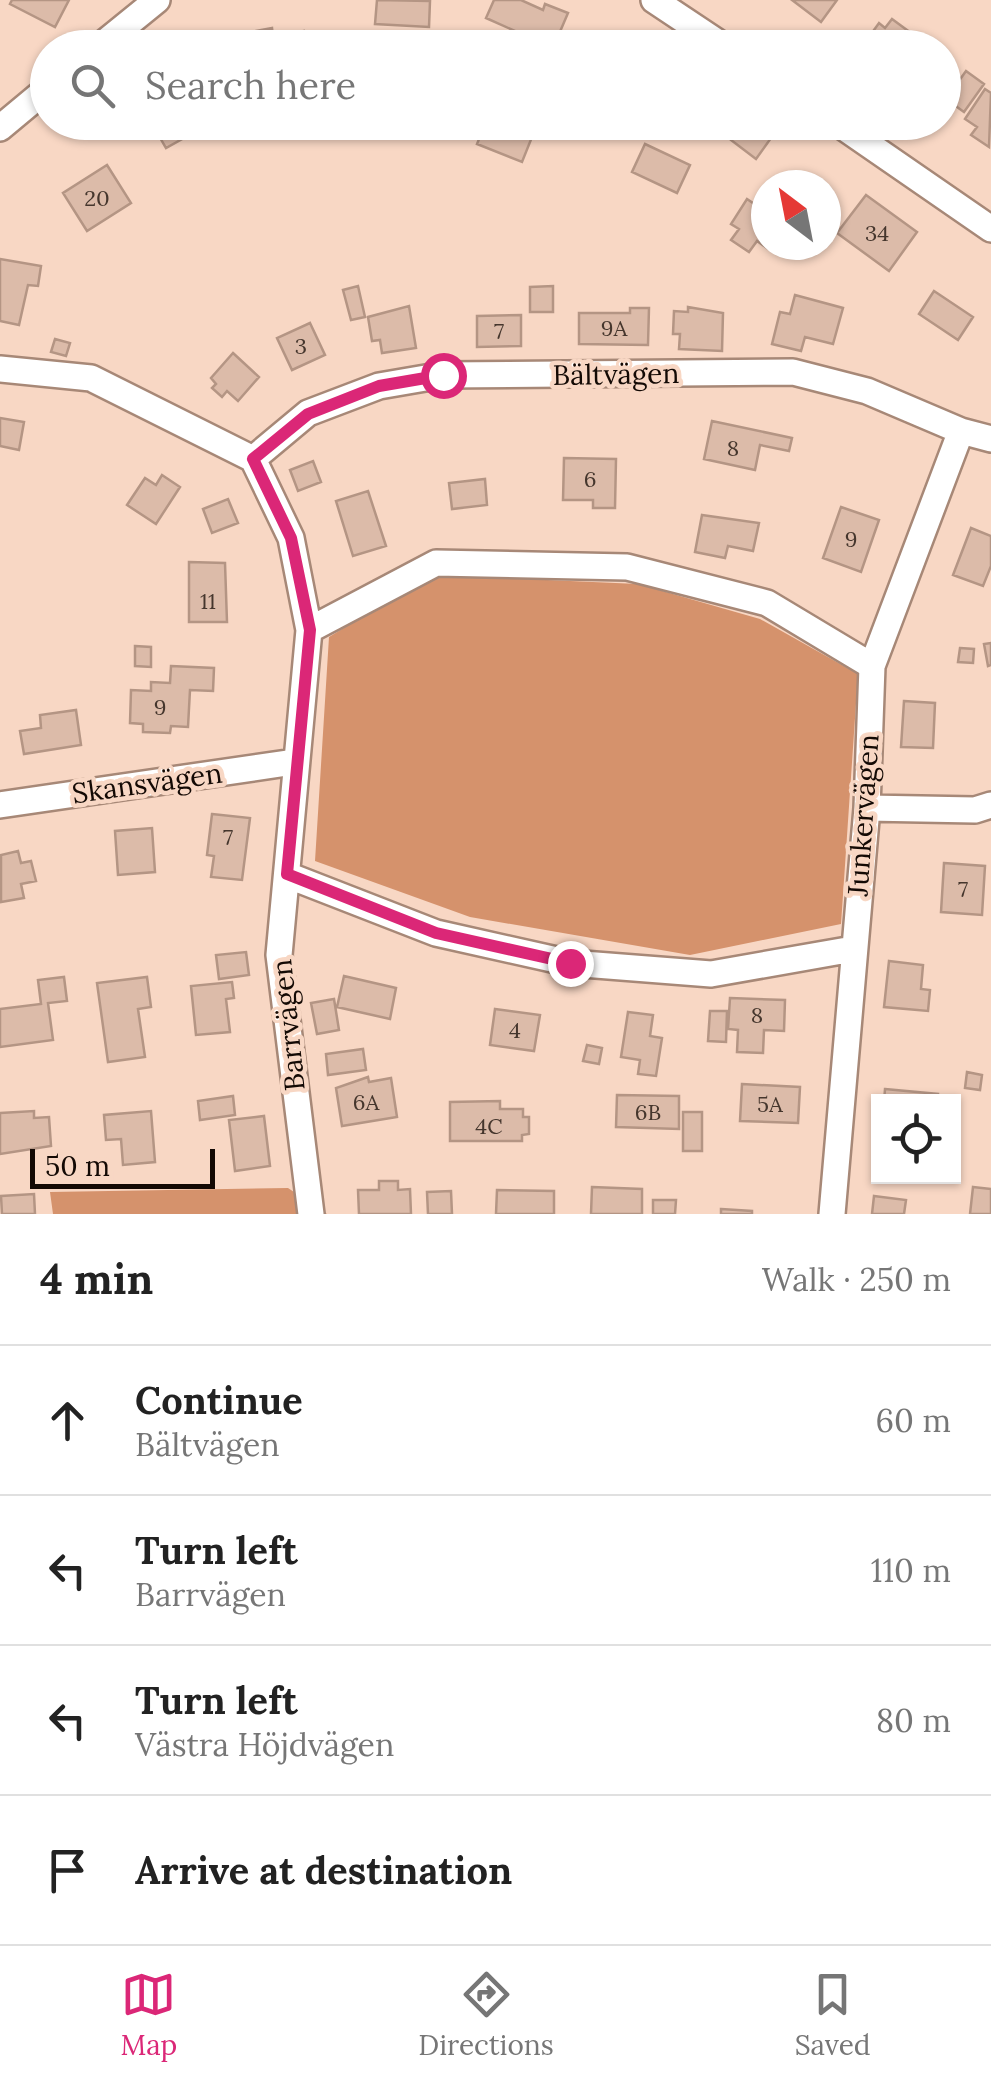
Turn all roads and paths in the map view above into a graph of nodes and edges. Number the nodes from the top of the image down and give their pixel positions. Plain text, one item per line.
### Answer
1 (157, 0) edge
2 (654, 0) edge
3 (689, 9) edge
4 (120, 30) edge
5 (709, 30) edge
6 (30, 103) edge
7 (0, 128) edge
8 (862, 140) edge
9 (991, 229) edge
10 (0, 368) edge
11 (961, 431) junction
12 (991, 439) edge
13 (253, 459) junction
14 (310, 630) junction
15 (872, 666) junction
16 (294, 762) junction
17 (0, 805) edge
18 (991, 806) edge
19 (867, 808) junction
20 (287, 874) junction
21 (852, 949) junction
22 (311, 1214) edge
23 (832, 1214) edge

1 - 4 street
2 - 3 street
3 - 5 street
6 - 7 street
8 - 9 street
10 - 13 street
11 - 12 street, Bältvägen
11 - 13 street, Bältvägen
11 - 15 street, Junkervägen
13 - 14 street, Barrvägen
14 - 15 street
14 - 16 street, Barrvägen
15 - 19 street, Junkervägen
16 - 17 street, Skansvägen
16 - 20 street, Barrvägen
18 - 19 street
19 - 21 street, Junkervägen
20 - 21 street
20 - 22 street, Barrvägen
21 - 23 street, Junkervägen

